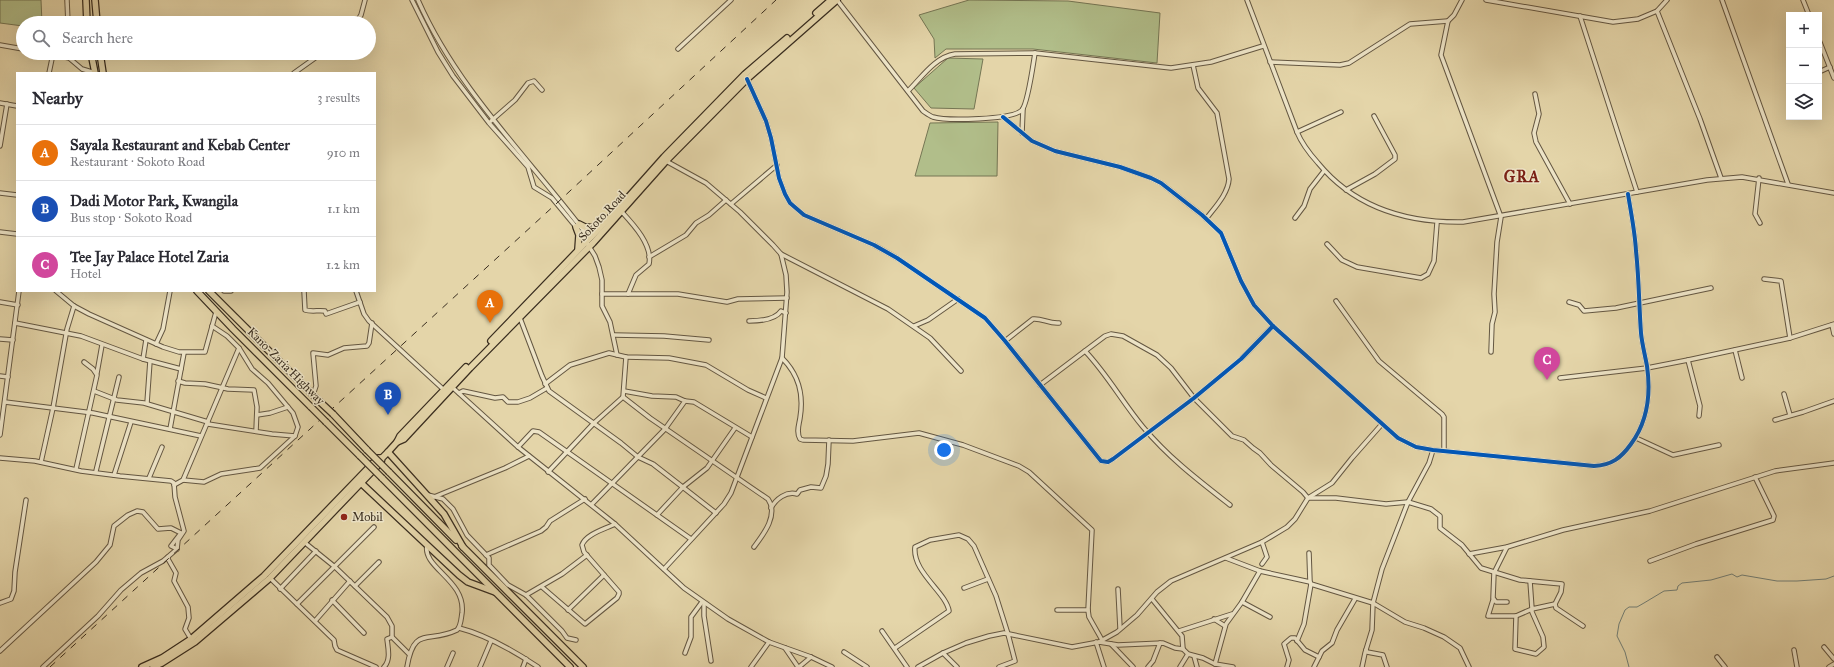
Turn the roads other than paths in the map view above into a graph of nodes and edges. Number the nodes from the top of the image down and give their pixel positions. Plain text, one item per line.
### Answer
1 (67, 0) edge
2 (86, 0) edge
3 (95, 0) edge
4 (365, 0) edge
5 (412, 0) edge
6 (418, 0) edge
7 (731, 0) edge
8 (831, 0) edge
9 (837, 0) edge
10 (1247, 0) edge
11 (1462, 0) edge
12 (1486, 0) edge
13 (1667, 0) edge
14 (1722, 0) edge
15 (1803, 0) edge
16 (1657, 12) junction
17 (1808, 12) edge
18 (68, 16) edge
19 (87, 16) edge
20 (96, 16) edge
21 (360, 16) edge
22 (1580, 16) junction
23 (1448, 21) junction
24 (0, 45) edge
25 (1263, 46) junction
26 (1822, 47) edge
27 (16, 48) edge
28 (678, 49) dead end
29 (1035, 53) junction
30 (50, 60) edge
31 (71, 60) edge
32 (92, 60) edge
33 (101, 60) edge
34 (312, 60) edge
35 (1270, 62) junction
36 (1193, 65) junction
37 (1830, 67) junction
38 (1822, 71) edge
39 (49, 72) edge
40 (92, 72) edge
41 (95, 72) edge
42 (103, 72) edge
43 (295, 72) edge
44 (1834, 78) edge
45 (747, 79) junction
46 (542, 90) dead end
47 (908, 91) junction
48 (1536, 94) dead end
49 (0, 103) edge
50 (7, 104) junction
51 (16, 106) edge
52 (1023, 109) junction
53 (1341, 112) dead end
54 (1374, 116) dead end
55 (1003, 117) junction
56 (492, 119) junction
57 (489, 123) junction
58 (1297, 132) junction
59 (1022, 133) junction
60 (0, 146) edge
61 (666, 161) junction
62 (776, 165) junction
63 (1324, 171) junction
64 (1722, 178) junction
65 (1759, 178) junction
66 (1788, 184) junction
67 (1346, 190) junction
68 (1637, 192) junction
69 (0, 193) edge
70 (1834, 193) edge
71 (1628, 194) junction
72 (16, 195) edge
73 (726, 200) junction
74 (731, 204) junction
75 (1570, 204) junction
76 (621, 211) junction
77 (1501, 217) junction
78 (1295, 218) dead end
79 (1206, 219) junction
80 (1437, 223) junction
81 (1760, 224) dead end
82 (577, 225) junction
83 (599, 228) junction
84 (0, 232) edge
85 (16, 234) edge
86 (588, 239) junction
87 (1327, 244) dead end
88 (591, 245) junction
89 (578, 249) junction
90 (781, 254) junction
91 (649, 257) junction
92 (1764, 279) dead end
93 (1711, 288) dead end
94 (19, 292) edge
95 (57, 292) edge
96 (170, 292) edge
97 (198, 292) edge
98 (210, 292) edge
99 (304, 292) edge
100 (356, 292) edge
101 (602, 294) junction
102 (628, 294) junction
103 (787, 298) junction
104 (958, 299) junction
105 (1336, 301) dead end
106 (0, 302) edge
107 (360, 302) junction
108 (1569, 302) dead end
109 (1639, 303) junction
110 (18, 305) junction
111 (74, 306) junction
112 (216, 312) junction
113 (786, 313) junction
114 (520, 318) junction
115 (749, 320) dead end
116 (15, 323) junction
117 (372, 323) junction
118 (1059, 323) dead end
119 (1833, 324) edge
120 (212, 326) junction
121 (914, 326) junction
122 (1273, 326) junction
123 (67, 334) junction
124 (1834, 334) edge
125 (614, 335) junction
126 (1790, 338) junction
127 (0, 339) edge
128 (13, 340) junction
129 (146, 340) junction
130 (710, 340) dead end
131 (1006, 341) junction
132 (156, 344) junction
133 (102, 345) junction
134 (239, 348) junction
135 (1735, 350) junction
136 (1085, 351) junction
137 (1491, 352) dead end
138 (184, 353) junction
139 (617, 355) junction
140 (626, 357) junction
141 (782, 358) junction
142 (143, 359) junction
143 (1688, 360) junction
144 (150, 361) junction
145 (84, 362) dead end
146 (1647, 368) junction
147 (181, 369) junction
148 (962, 371) dead end
149 (97, 375) junction
150 (0, 376) edge
151 (8, 377) junction
152 (119, 377) dead end
153 (1560, 378) dead end
154 (1742, 378) dead end
155 (178, 381) junction
156 (1040, 385) junction
157 (452, 386) junction
158 (546, 386) junction
159 (221, 387) junction
160 (94, 391) junction
161 (445, 391) junction
162 (624, 391) junction
163 (459, 393) junction
164 (1784, 394) dead end
165 (313, 395) junction
166 (623, 397) junction
167 (113, 398) junction
168 (766, 398) junction
169 (1194, 398) junction
170 (685, 401) junction
171 (1834, 401) edge
172 (5, 402) junction
173 (146, 404) junction
174 (288, 407) junction
175 (53, 408) junction
176 (174, 411) junction
177 (89, 413) junction
178 (2, 414) edge
179 (257, 415) junction
180 (1699, 416) dead end
181 (1790, 416) junction
182 (108, 417) junction
183 (1775, 420) dead end
184 (131, 422) junction
185 (208, 423) junction
186 (594, 423) junction
187 (1382, 424) junction
188 (735, 428) junction
189 (170, 429) junction
190 (665, 429) junction
191 (256, 431) junction
192 (1148, 432) junction
193 (0, 435) edge
194 (201, 436) junction
195 (296, 436) junction
196 (752, 437) junction
197 (1636, 438) junction
198 (829, 440) junction
199 (1719, 446) dead end
200 (162, 447) dead end
201 (518, 447) junction
202 (1433, 450) junction
203 (1444, 451) junction
204 (388, 452) junction
205 (567, 452) junction
206 (529, 456) junction
207 (638, 457) junction
208 (0, 458) edge
209 (382, 458) junction
210 (712, 461) junction
211 (41, 462) junction
212 (1834, 463) edge
213 (76, 469) junction
214 (96, 472) junction
215 (548, 472) junction
216 (114, 475) junction
217 (1755, 477) junction
218 (149, 478) junction
219 (736, 478) junction
220 (183, 480) junction
221 (360, 482) junction
222 (612, 484) junction
223 (174, 485) junction
224 (683, 487) junction
225 (427, 494) junction
226 (434, 497) junction
227 (1308, 498) junction
228 (585, 499) junction
229 (26, 500) dead end
230 (1408, 502) junction
231 (592, 504) junction
232 (1230, 505) dead end
233 (770, 509) junction
234 (716, 513) junction
235 (431, 515) junction
236 (657, 515) junction
237 (425, 521) junction
238 (615, 524) junction
239 (374, 527) dead end
240 (691, 539) junction
241 (304, 542) junction
242 (1262, 542) junction
243 (427, 545) junction
244 (1507, 546) junction
245 (463, 547) junction
246 (754, 547) dead end
247 (177, 549) junction
248 (316, 551) junction
249 (1309, 553) dead end
250 (1470, 554) junction
251 (486, 555) junction
252 (587, 555) junction
253 (168, 557) junction
254 (1226, 558) junction
255 (1650, 561) dead end
256 (379, 562) dead end
257 (1262, 564) dead end
258 (335, 566) junction
259 (664, 569) junction
260 (1260, 571) junction
261 (1494, 573) junction
262 (604, 575) junction
263 (270, 578) junction
264 (988, 579) junction
265 (350, 581) junction
266 (1530, 581) junction
267 (1310, 583) junction
268 (355, 586) junction
269 (542, 587) junction
270 (964, 588) dead end
271 (280, 589) junction
272 (1118, 589) dead end
273 (499, 595) junction
274 (526, 595) junction
275 (1152, 599) junction
276 (1355, 599) junction
277 (332, 600) junction
278 (1493, 600) junction
279 (1242, 602) junction
280 (1507, 602) dead end
281 (0, 603) edge
282 (703, 603) junction
283 (1373, 603) junction
284 (297, 604) junction
285 (1555, 604) junction
286 (1532, 609) junction
287 (568, 610) junction
288 (1057, 610) dead end
289 (1088, 610) junction
290 (1232, 614) junction
291 (1516, 616) junction
292 (1270, 617) dead end
293 (1214, 619) junction
294 (315, 621) junction
295 (1225, 626) junction
296 (1583, 626) dead end
297 (459, 628) junction
298 (1120, 628) junction
299 (882, 631) dead end
300 (1179, 631) junction
301 (364, 633) dead end
302 (1008, 634) junction
303 (392, 637) junction
304 (190, 639) junction
305 (576, 640) dead end
306 (1297, 640) junction
307 (491, 641) junction
308 (1099, 641) junction
309 (769, 642) junction
310 (1160, 643) junction
311 (1111, 644) junction
312 (784, 647) junction
313 (1824, 647) dead end
314 (895, 648) junction
315 (1183, 649) junction
316 (1366, 650) junction
317 (1794, 650) dead end
318 (0, 651) edge
319 (844, 652) dead end
320 (453, 653) dead end
321 (685, 653) dead end
322 (943, 653) junction
323 (409, 654) junction
324 (1188, 654) junction
325 (1194, 656) junction
326 (811, 657) junction
327 (1717, 657) dead end
328 (1318, 658) junction
329 (526, 659) junction
330 (1834, 659) edge
331 (711, 661) dead end
332 (1215, 664) junction
333 (1834, 664) edge
334 (43, 667) edge
335 (142, 667) edge
336 (153, 667) edge
337 (376, 667) edge
338 (384, 667) edge
339 (407, 667) edge
340 (447, 667) edge
341 (480, 667) edge
342 (522, 667) edge
343 (538, 667) edge
344 (570, 667) edge
345 (583, 667) edge
346 (751, 667) edge
347 (799, 667) edge
348 (832, 667) edge
349 (867, 667) edge
350 (907, 667) edge
351 (918, 667) edge
352 (957, 667) edge
353 (999, 667) edge
354 (1104, 667) edge
355 (1133, 667) edge
356 (1148, 667) edge
357 (1180, 667) edge
358 (1197, 667) edge
359 (1233, 667) edge
360 (1287, 667) edge
361 (1314, 667) edge
362 (1362, 667) edge
363 (1387, 667) edge
364 (1469, 667) edge
365 (1726, 667) edge
366 (1797, 667) edge
367 (1829, 667) edge

1 - 18 street
2 - 19 main road
3 - 20 main road
4 - 21 street
5 - 57 street
6 - 56 street
7 - 28 street
8 - 83 main road, Sokoto Road
9 - 45 main road, Sokoto Road
9 - 47 street
10 - 25 street
11 - 23 street
12 - 22 street
13 - 16 street
14 - 66 street
15 - 17 street
16 - 22 street
16 - 64 street
22 - 68 street
23 - 35 street
23 - 77 street
24 - 27 street
25 - 35 street
25 - 36 street
26 - 37 street
29 - 36 street
29 - 47 street
29 - 52 street
30 - 39 street
31 - 40 street
32 - 41 main road
33 - 42 main road
34 - 43 street
35 - 58 street
36 - 79 street
37 - 38 street
37 - 44 street
45 - 61 main road, Sokoto Road
45 - 62 street
46 - 56 street
47 - 55 street
48 - 75 street
49 - 50 street
50 - 51 street
50 - 60 street
52 - 55 street
52 - 59 street
53 - 58 street
54 - 67 street
55 - 59 street
56 - 57 street
56 - 82 street
57 - 82 street
58 - 63 street
59 - 79 street
61 - 73 street
61 - 76 main road, Sokoto Road
62 - 74 street
62 - 104 street
63 - 67 street
63 - 78 street
64 - 65 street
64 - 68 street
65 - 66 street
65 - 81 street
66 - 70 street
67 - 80 street
68 - 71 street
69 - 72 street
71 - 75 street
71 - 109 street
73 - 74 street
73 - 91 street
74 - 90 street
75 - 77 street
76 - 88 main road, Sokoto Road
76 - 91 street
77 - 80 street
77 - 137 street
79 - 122 street
80 - 87 street
82 - 83 main road
82 - 86 street
82 - 89 main road
83 - 86 main road, Sokoto Road
84 - 85 street
86 - 88 street
86 - 89 main road, Sokoto Road
88 - 101 street
88 - 114 main road, Sokoto Road
89 - 161 main road, Sokoto Road
90 - 103 street
90 - 121 street
91 - 102 street
92 - 126 street
93 - 109 street
94 - 110 street
95 - 111 street
96 - 132 street
97 - 112 main road, Kano-Zaria Highway
98 - 165 main road, Kano-Zaria Highway
99 - 107 street
100 - 107 street
101 - 102 street
101 - 125 street
102 - 103 street
103 - 113 street
104 - 121 street
104 - 131 street
105 - 203 street
106 - 110 street
107 - 117 street
108 - 109 street
109 - 146 street
110 - 116 street
111 - 123 street
111 - 129 street
112 - 120 street
112 - 237 main road, Kano-Zaria Highway, bridge
113 - 115 street
113 - 141 street
114 - 157 main road, Sokoto Road
114 - 158 street
116 - 123 street
116 - 128 street
117 - 161 street
117 - 165 street
118 - 131 street
119 - 124 street
119 - 126 street
120 - 134 street
120 - 138 street
121 - 148 street
122 - 169 street
122 - 187 street
123 - 133 street
123 - 175 street
125 - 130 street
125 - 139 street
126 - 135 street
127 - 128 street
128 - 151 street
129 - 132 street
129 - 142 street
131 - 156 street
132 - 138 street
133 - 142 street
133 - 149 street
134 - 159 street
134 - 174 street
135 - 143 street
135 - 154 street
136 - 156 street
136 - 169 street
136 - 192 street
138 - 147 street
139 - 140 street
139 - 158 street
140 - 162 street
140 - 168 street
141 - 168 street
141 - 198 street
142 - 144 street
143 - 146 street
143 - 180 street
144 - 147 street
144 - 173 street
145 - 149 street
146 - 153 street
146 - 197 street
147 - 155 street
149 - 160 street
150 - 151 street
151 - 172 street
152 - 167 street
155 - 159 street
155 - 176 street
156 - 192 street
157 - 161 main road, Sokoto Road
157 - 163 street
158 - 163 street
158 - 186 street
159 - 179 street
159 - 185 street
160 - 167 street
160 - 177 street
161 - 204 main road, Sokoto Road
162 - 166 street
162 - 170 street
163 - 201 street
164 - 181 street
165 - 235 main road, Kano-Zaria Highway, bridge
166 - 186 street
166 - 190 street
167 - 173 street
167 - 182 street
168 - 196 street
169 - 192 street
169 - 227 street
170 - 188 street
170 - 190 street
171 - 181 street
172 - 175 street
172 - 178 street
173 - 176 street
174 - 179 street
174 - 195 street
175 - 177 street
175 - 211 street
176 - 185 street
176 - 189 street
177 - 182 street
177 - 213 street
178 - 193 street
179 - 191 street
181 - 183 street
182 - 184 street
182 - 214 street
184 - 189 street
184 - 216 street
185 - 191 street
185 - 194 street
186 - 205 street
186 - 207 street
187 - 202 street
187 - 227 street
188 - 196 street
188 - 210 street
189 - 194 street
190 - 207 street
190 - 210 street
191 - 195 street
192 - 232 street
194 - 220 street
195 - 220 street
196 - 219 street
197 - 199 street
197 - 203 street
198 - 233 street
198 - 289 street
200 - 218 street
201 - 205 street
201 - 206 street
202 - 203 street
202 - 230 street
204 - 209 main road, Sokoto Road
204 - 225 main road
205 - 215 street
205 - 222 street
206 - 215 street
206 - 226 street
207 - 222 street
207 - 224 street
208 - 211 street
209 - 221 main road
209 - 304 main road
210 - 219 street
210 - 224 street
211 - 213 street
212 - 217 street
213 - 214 street
214 - 216 street
215 - 228 street
216 - 218 street
217 - 244 street
217 - 255 street
218 - 223 street
219 - 233 street
219 - 234 street
220 - 223 street
221 - 241 main road
221 - 243 main road
222 - 231 street
222 - 236 street
223 - 247 street
224 - 234 street
224 - 236 street
225 - 226 street
225 - 245 main road
226 - 251 street
227 - 230 street
227 - 242 street
228 - 231 street
228 - 251 street
229 - 281 street
230 - 250 street
230 - 283 street
231 - 238 street
233 - 246 street
234 - 240 street
235 - 237 main road
235 - 245 main road, Kano-Zaria Highway
236 - 240 street
237 - 273 main road, Kano-Zaria Highway
238 - 252 street
238 - 259 street
239 - 258 street
240 - 259 street
241 - 248 street
241 - 263 main road
242 - 254 street
242 - 257 street
243 - 273 main road
243 - 297 street
244 - 250 street
244 - 261 street
245 - 345 main road, Kano-Zaria Highway
247 - 253 street
247 - 318 street
248 - 258 street
248 - 271 street
249 - 267 street
250 - 261 street
251 - 274 street
252 - 262 street
252 - 269 street
253 - 304 street
253 - 334 street
254 - 260 street
254 - 275 street
256 - 268 street
258 - 265 street
258 - 284 street
259 - 282 street
260 - 267 street
260 - 279 street
261 - 266 street
261 - 278 street
262 - 287 street
262 - 287 street
263 - 271 street
263 - 336 main road
264 - 270 street
264 - 302 street
264 - 314 street
265 - 268 street
265 - 277 street
266 - 285 street
266 - 286 street
267 - 276 street
267 - 306 street
268 - 303 street
269 - 274 street
269 - 287 street
271 - 284 street
272 - 298 street
273 - 344 main road, Kano-Zaria Highway
274 - 305 street
275 - 298 street
275 - 300 street
276 - 283 street
276 - 328 street
277 - 294 street
277 - 301 street
278 - 280 street
278 - 291 street
279 - 290 street
279 - 292 street
282 - 309 street
282 - 321 street
282 - 331 street
283 - 316 street
283 - 364 street
284 - 294 street
285 - 286 street
285 - 296 street
286 - 291 street
286 - 291 street
288 - 289 street
289 - 308 street
290 - 293 street
290 - 295 street
293 - 295 street
293 - 300 street
294 - 337 street
295 - 332 street
297 - 307 street
297 - 323 street
298 - 308 street
299 - 314 street
300 - 315 street
302 - 308 street
302 - 322 street
302 - 353 street
303 - 323 street
303 - 338 street
304 - 335 main road
306 - 328 street
306 - 360 street
307 - 329 street
307 - 341 street
308 - 311 street
308 - 354 street
309 - 312 street
309 - 346 street
310 - 311 street
310 - 315 street
310 - 356 street
311 - 355 street
312 - 326 street
312 - 347 street
313 - 330 street
314 - 350 street
315 - 324 street
316 - 362 street
316 - 363 street
317 - 366 street
319 - 349 street
320 - 340 street
322 - 351 street
322 - 352 street
323 - 339 street
324 - 325 street
324 - 357 street
325 - 332 street
325 - 358 street
326 - 347 street
326 - 348 street
327 - 365 street
328 - 361 street
329 - 342 street
329 - 343 street
332 - 359 street
333 - 367 street

